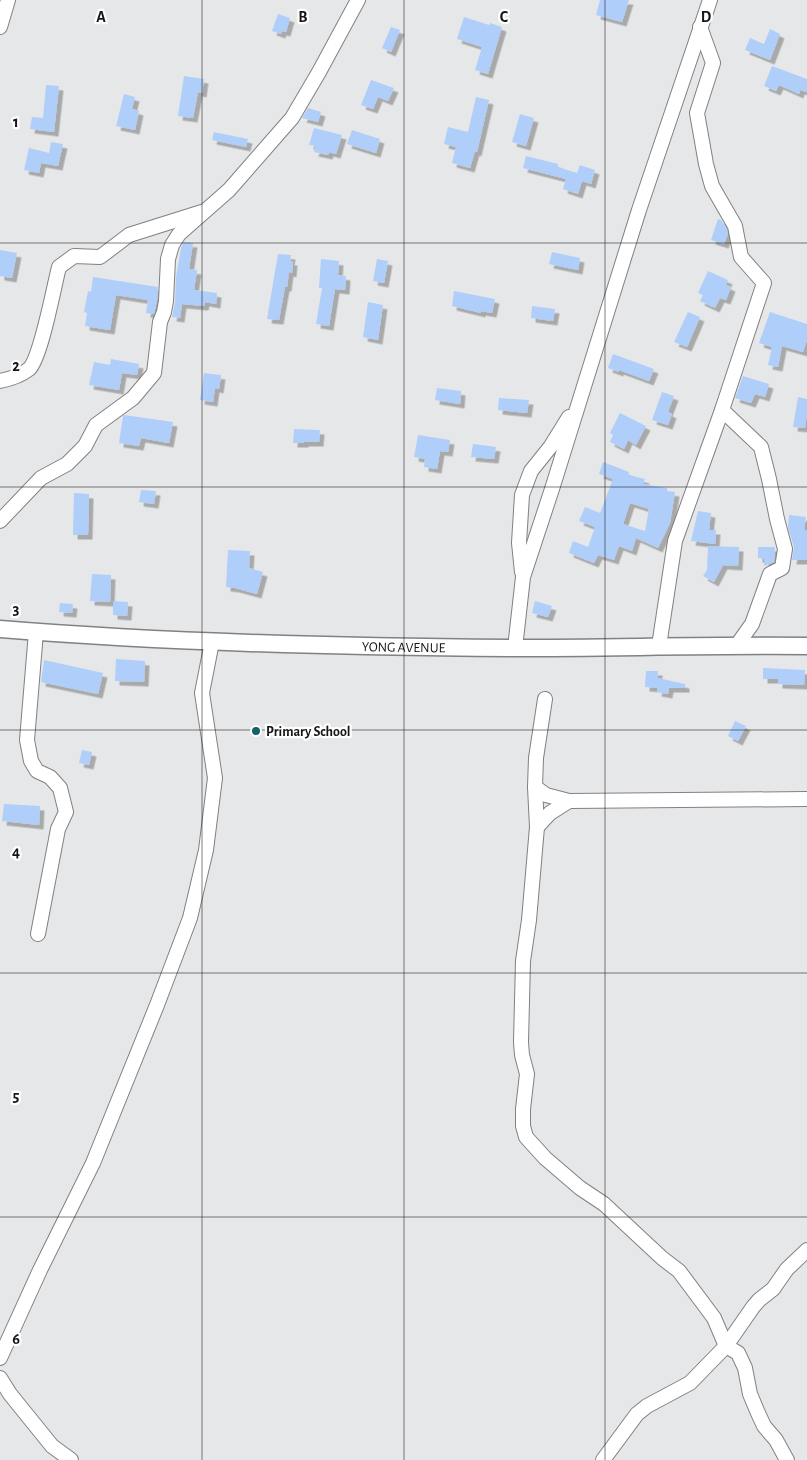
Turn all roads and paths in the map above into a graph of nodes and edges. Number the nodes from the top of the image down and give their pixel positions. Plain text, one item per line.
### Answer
1 (8, 0) edge
2 (358, 0) edge
3 (710, 0) edge
4 (0, 27) edge
5 (700, 27) junction
6 (207, 210) junction
7 (0, 381) edge
8 (580, 400) junction
9 (722, 410) junction
10 (0, 521) edge
11 (523, 577) junction
12 (0, 629) edge
13 (36, 632) junction
14 (212, 642) junction
15 (736, 645) junction
16 (659, 646) junction
17 (807, 646) edge
18 (515, 648) junction
19 (545, 699) dead end
20 (535, 787) junction
21 (807, 799) edge
22 (569, 801) junction
23 (537, 827) junction
24 (38, 934) dead end
25 (807, 1250) edge
26 (726, 1346) junction
27 (0, 1358) edge
28 (0, 1378) edge
29 (71, 1460) edge
30 (603, 1460) edge
31 (787, 1460) edge

1 - 4 street
2 - 6 street
3 - 5 street
5 - 8 street
5 - 9 street
6 - 7 street
6 - 10 street
8 - 11 street
8 - 11 street
9 - 15 street
9 - 16 street
11 - 18 street
12 - 13 street, YONG AVENUE
13 - 14 street, YONG AVENUE
13 - 24 street
14 - 18 street, YONG AVENUE
14 - 27 street
15 - 16 street, YONG AVENUE
15 - 17 street, YONG AVENUE
16 - 18 street, YONG AVENUE
19 - 20 street
20 - 22 street
20 - 23 street
21 - 22 street
22 - 23 street
23 - 26 street
25 - 26 street
26 - 30 street
26 - 31 street
28 - 29 street

